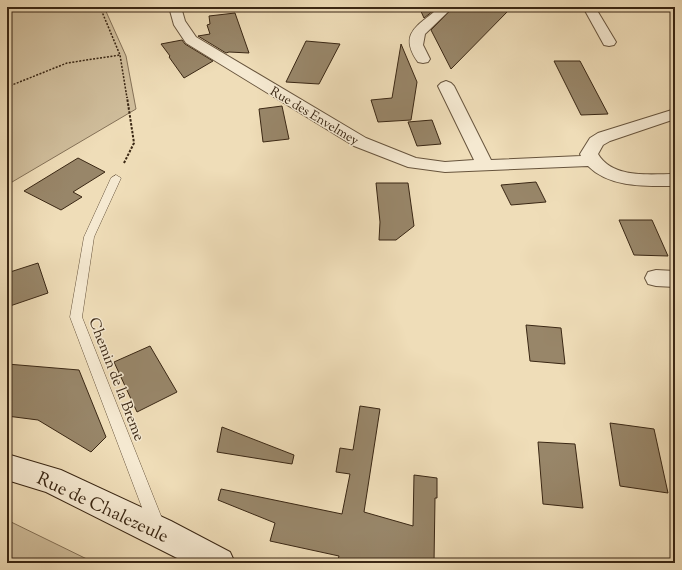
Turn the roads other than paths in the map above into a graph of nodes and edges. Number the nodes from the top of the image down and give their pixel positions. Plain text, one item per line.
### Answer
1 (175, 7) edge
2 (447, 7) edge
3 (589, 7) edge
4 (609, 42) dead end
5 (423, 59) dead end
6 (446, 86) dead end
7 (675, 114) edge
8 (591, 161) junction
9 (485, 165) junction
10 (116, 178) road end
11 (675, 180) edge
12 (7, 467) edge
13 (160, 532) junction
14 (219, 563) edge

1 - 9 street, Rue des Envelmey
2 - 5 street
3 - 4 street
6 - 9 street
7 - 8 street
8 - 9 street, Rue des Envelmey
8 - 11 street
10 - 13 lane, Chemin de la Breme
12 - 13 street, Rue de Chalezeule
13 - 14 street, Rue de Chalezeule

